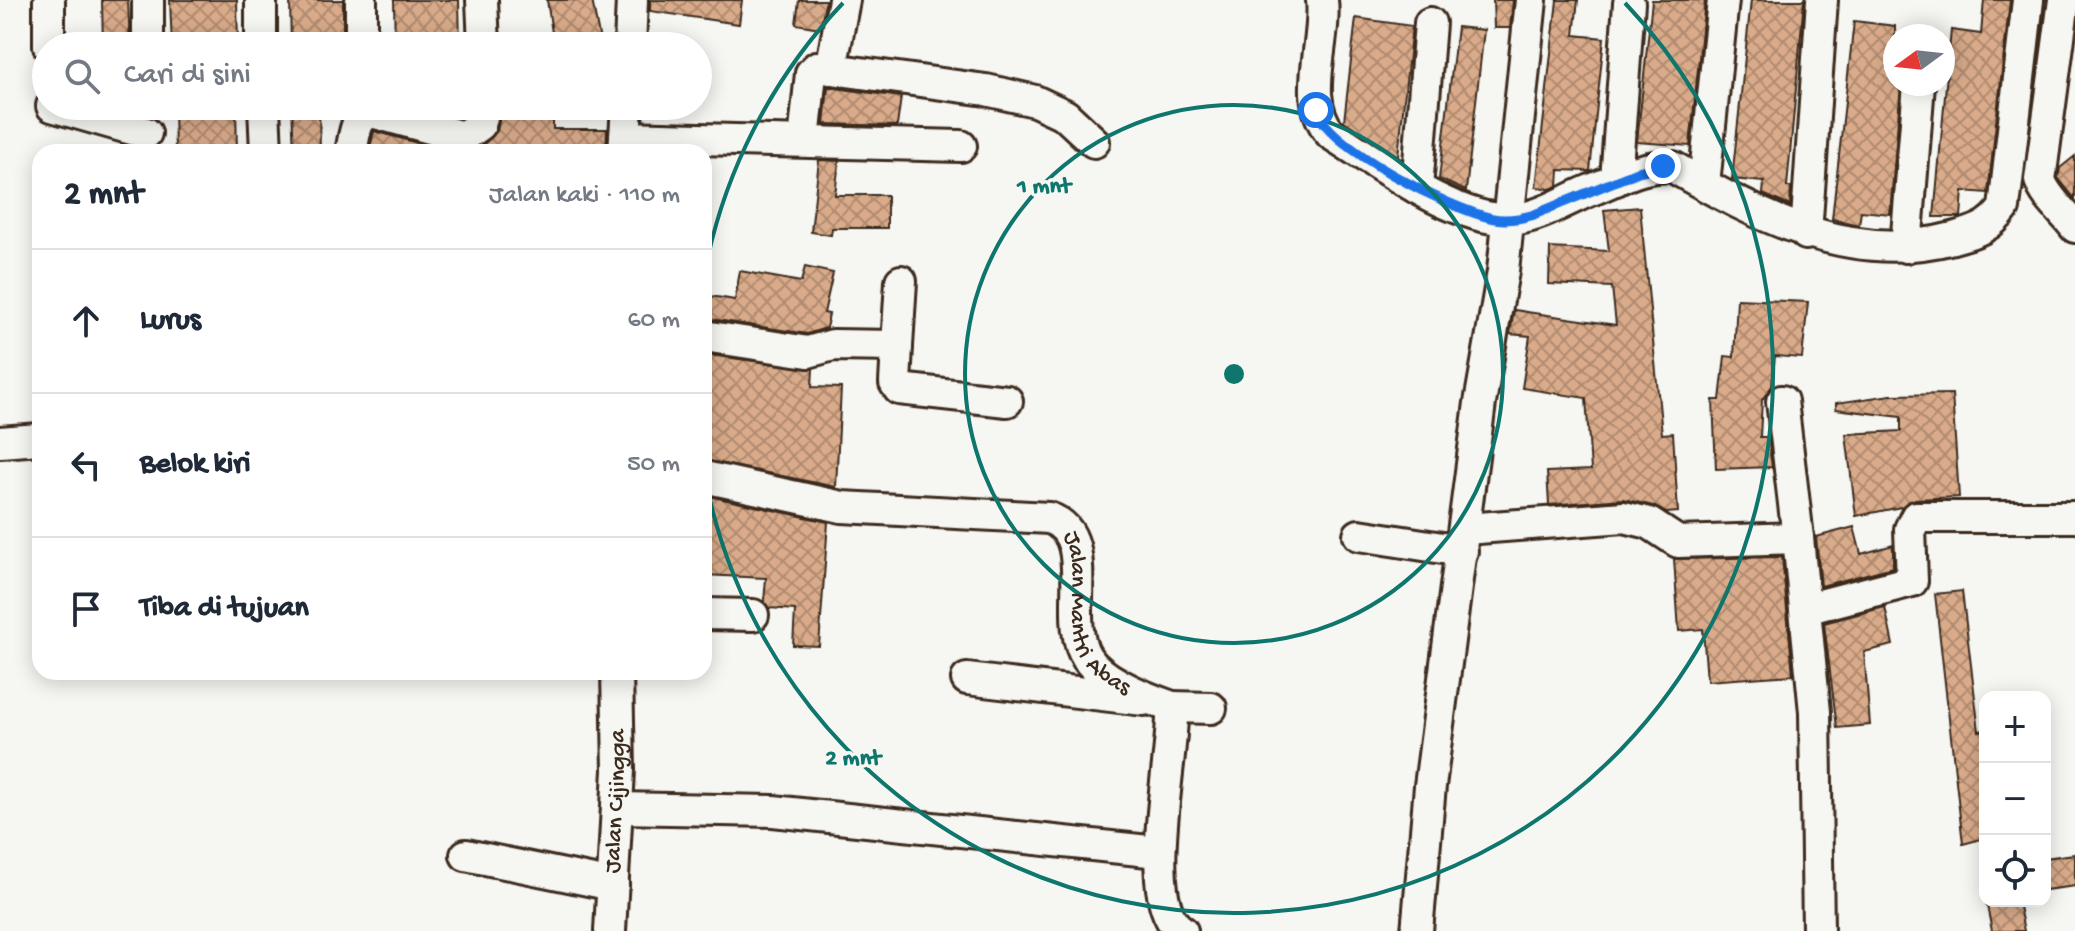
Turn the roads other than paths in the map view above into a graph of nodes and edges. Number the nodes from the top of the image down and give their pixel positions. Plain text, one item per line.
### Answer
1 (49, 0) edge
2 (148, 0) edge
3 (261, 0) edge
4 (361, 0) edge
5 (482, 0) edge
6 (632, 0) edge
7 (844, 0) edge
8 (1322, 0) edge
9 (1531, 0) edge
10 (1723, 0) edge
11 (1822, 0) edge
12 (2028, 0) edge
13 (2064, 0) edge
14 (1629, 3) dead end
15 (1430, 23) dead end
16 (49, 32) edge
17 (148, 32) edge
18 (261, 32) edge
19 (361, 32) edge
20 (483, 32) edge
21 (631, 32) edge
22 (831, 69) junction
23 (1918, 96) edge
24 (107, 120) edge
25 (265, 120) edge
26 (358, 120) edge
27 (394, 120) edge
28 (481, 120) edge
29 (626, 120) edge
30 (147, 130) edge
31 (804, 141) junction
32 (1094, 142) dead end
33 (266, 144) edge
34 (353, 144) edge
35 (461, 144) edge
36 (625, 144) edge
37 (961, 146) dead end
38 (1616, 180) junction
39 (1704, 184) junction
40 (1417, 188) junction
41 (2047, 195) junction
42 (2006, 203) junction
43 (1509, 219) junction
44 (2075, 227) edge
45 (1806, 234) junction
46 (1906, 247) junction
47 (901, 281) dead end
48 (712, 337) edge
49 (897, 346) junction
50 (1007, 401) dead end
51 (1782, 401) dead end
52 (32, 440) edge
53 (0, 442) edge
54 (712, 479) edge
55 (2075, 517) edge
56 (1359, 535) dead end
57 (1798, 538) junction
58 (1463, 540) junction
59 (1805, 609) junction
60 (712, 614) edge
61 (753, 615) dead end
62 (967, 679) dead end
63 (617, 680) edge
64 (1163, 704) junction
65 (1211, 708) dead end
66 (618, 808) junction
67 (1158, 852) junction
68 (466, 855) dead end
69 (613, 885) junction
70 (1177, 930) edge
71 (610, 931) edge
72 (1417, 931) edge
73 (1818, 931) edge

1 - 16 street
2 - 17 street
3 - 18 street
4 - 19 street
5 - 20 street
6 - 21 street
7 - 22 street
8 - 40 street
9 - 43 street
10 - 39 street
11 - 45 street
12 - 42 street
13 - 41 street
14 - 38 street
15 - 40 street
22 - 31 street
22 - 32 street
23 - 46 street
24 - 30 street
25 - 33 street
26 - 34 street
27 - 35 street
28 - 35 street
29 - 36 street
31 - 36 street
31 - 37 street
38 - 39 street
38 - 43 street
39 - 45 street
40 - 43 street
41 - 42 street
41 - 44 street
42 - 46 street
43 - 58 street
45 - 46 street
47 - 49 street
48 - 49 street
49 - 50 street
51 - 57 street
52 - 53 street
54 - 64 street, Jalan Mantri Abas
55 - 59 street
56 - 58 street
57 - 58 street
57 - 59 street
58 - 72 street
59 - 73 street
60 - 61 street
62 - 64 street
63 - 66 street, Jalan Cijingga
64 - 65 street
64 - 67 street, Jalan Mantri Abas
66 - 67 street
66 - 69 street, Jalan Cijingga
67 - 70 street, Jalan Mantri Abas
68 - 69 street
69 - 71 street, Jalan Cijingga

